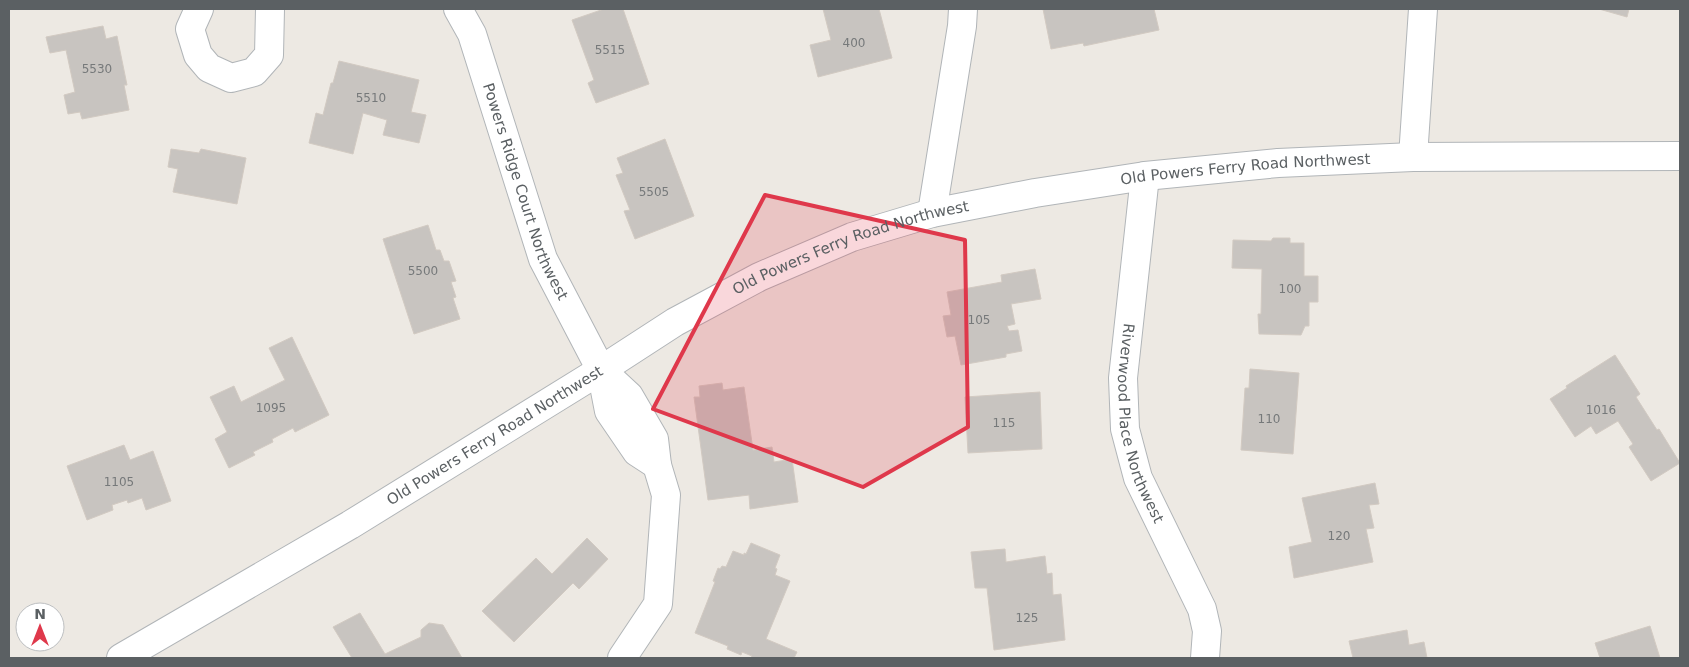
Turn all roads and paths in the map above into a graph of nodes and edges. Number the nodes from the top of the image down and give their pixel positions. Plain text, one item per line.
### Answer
1 (199, 9) edge
2 (270, 9) edge
3 (458, 9) edge
4 (963, 9) edge
5 (1423, 9) edge
6 (1680, 156) edge
7 (1414, 157) junction
8 (1145, 176) junction
9 (932, 213) junction
10 (601, 370) junction
11 (121, 658) edge
12 (622, 658) edge
13 (1206, 658) edge

1 - 2 street
3 - 10 street, Powers Ridge Court Northwest
4 - 9 street
5 - 7 street
6 - 7 street, Old Powers Ferry Road Northwest
7 - 8 street, Old Powers Ferry Road Northwest
8 - 9 street, Old Powers Ferry Road Northwest
8 - 13 street, Riverwood Place Northwest
9 - 10 street, Old Powers Ferry Road Northwest
10 - 11 street, Old Powers Ferry Road Northwest
10 - 12 street, Powers Ridge Court Northwest

